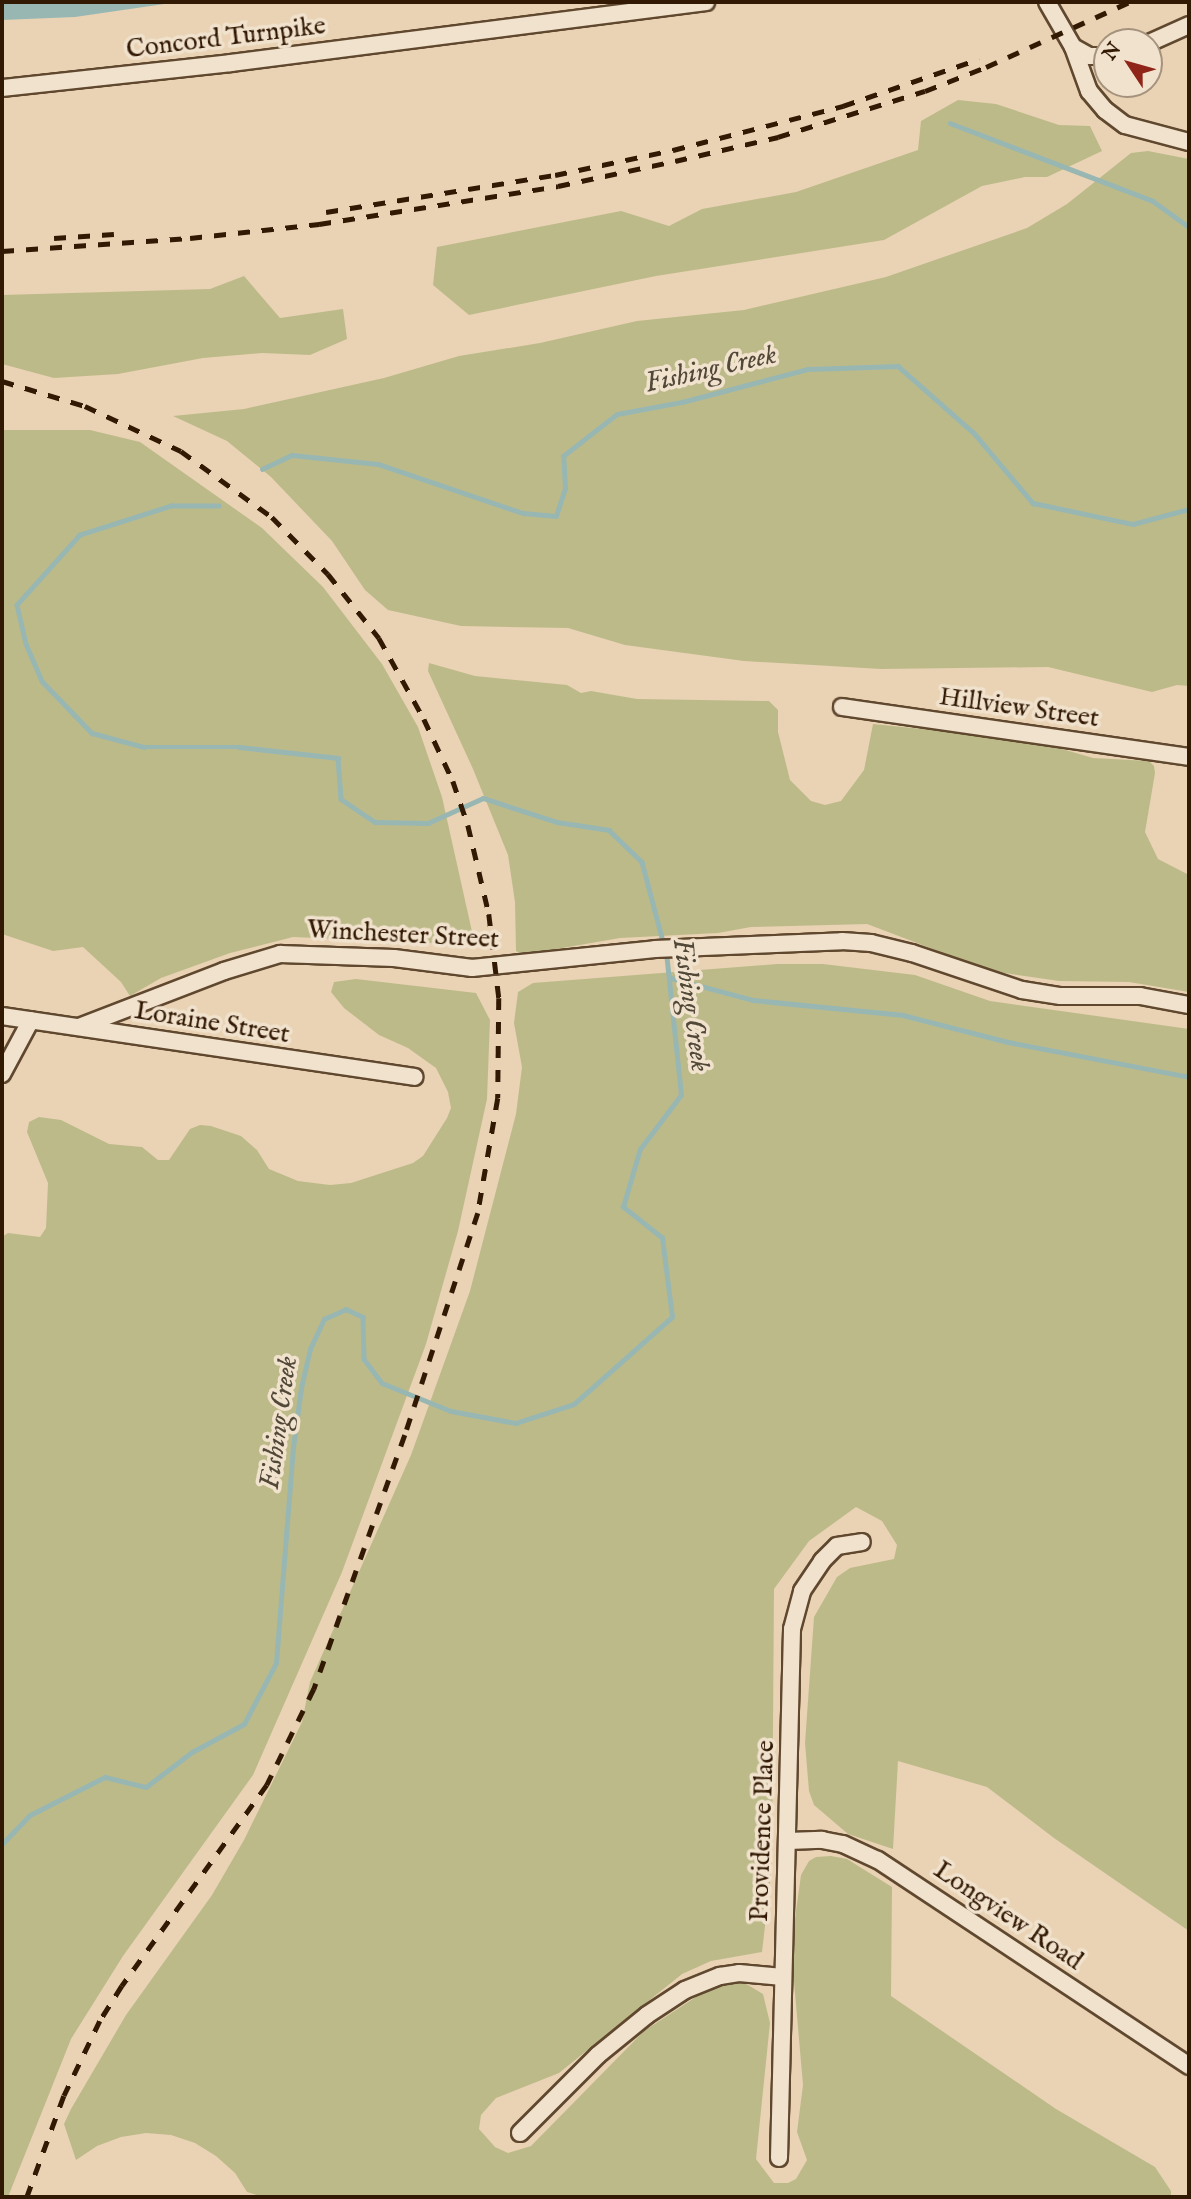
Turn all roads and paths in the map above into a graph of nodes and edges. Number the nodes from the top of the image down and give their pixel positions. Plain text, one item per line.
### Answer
1 (706, 2) edge
2 (1047, 2) edge
3 (1189, 25) edge
4 (1163, 37) edge
5 (1073, 47) junction
6 (1093, 56) edge
7 (2, 88) edge
8 (1189, 142) edge
9 (842, 707) dead end
10 (1189, 757) edge
11 (1189, 1005) edge
12 (2, 1016) edge
13 (31, 1020) junction
14 (79, 1027) junction
15 (2, 1074) edge
16 (415, 1077) dead end
17 (862, 1542) dead end
18 (788, 1842) junction
19 (783, 1977) junction
20 (1189, 2066) edge
21 (520, 2133) dead end
22 (779, 2158) dead end

1 - 7 street, Concord Turnpike
2 - 5 street
3 - 4 street
5 - 6 street
5 - 8 street
9 - 10 street, Hillview Street
11 - 14 street, Winchester Street
12 - 13 street, Loraine Street
13 - 14 street, Loraine Street
13 - 15 street
14 - 16 street, Loraine Street
17 - 18 street, Providence Place
18 - 19 street, Providence Place
18 - 20 street, Longview Road
19 - 21 street
19 - 22 street, Providence Place

